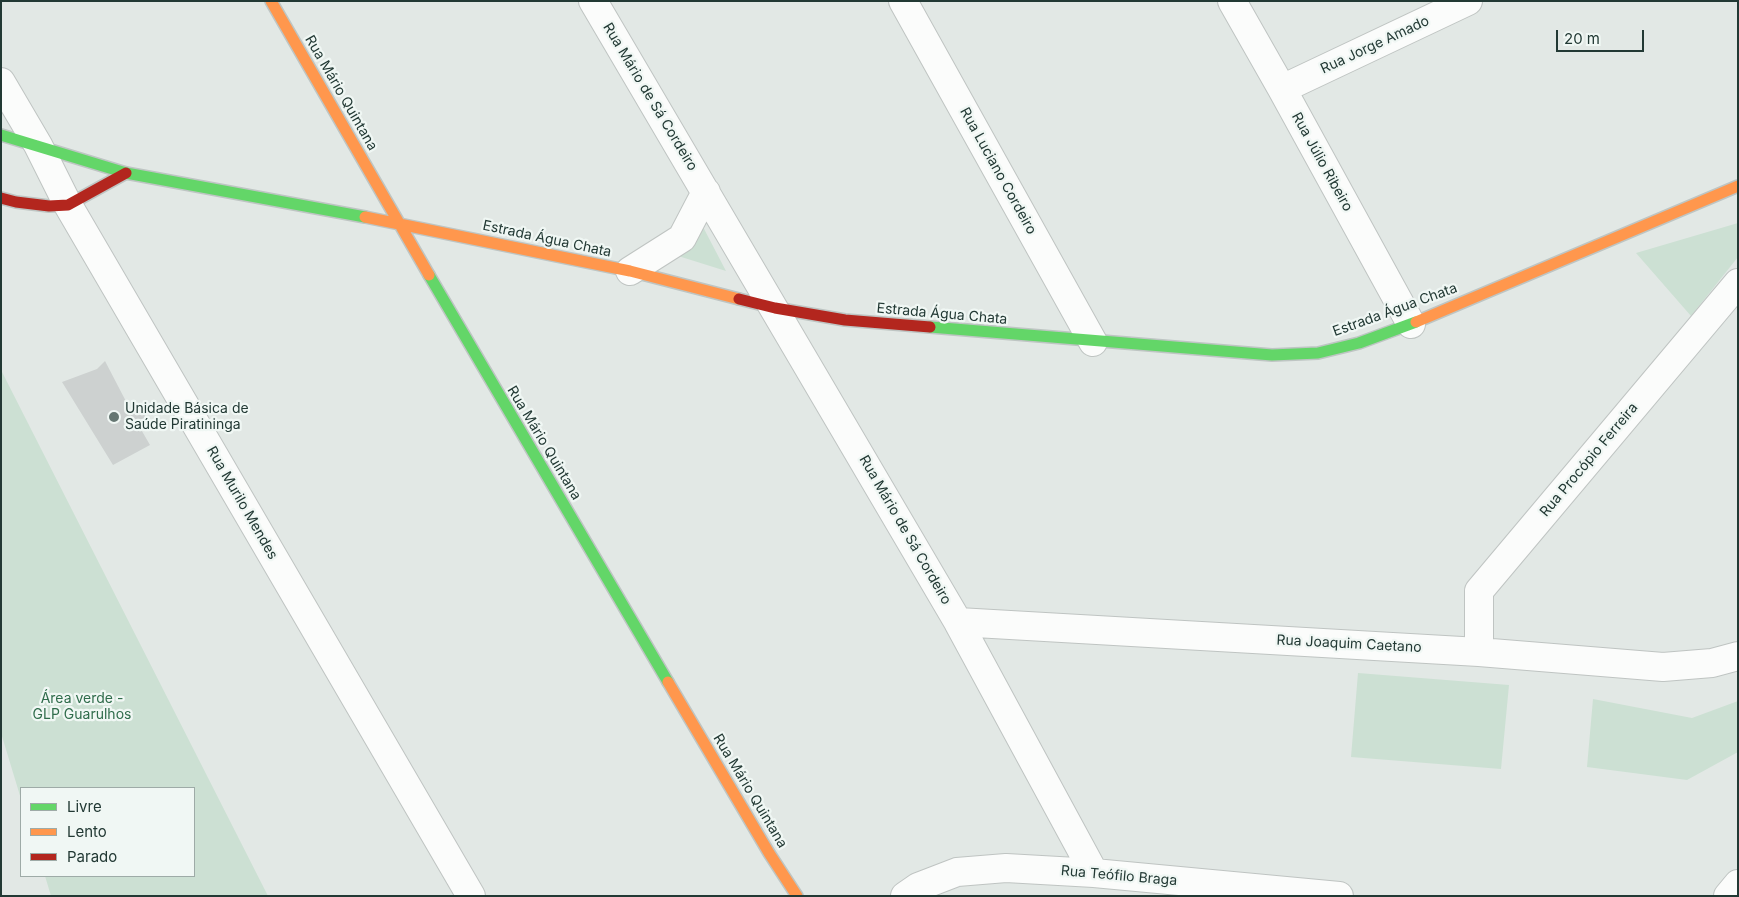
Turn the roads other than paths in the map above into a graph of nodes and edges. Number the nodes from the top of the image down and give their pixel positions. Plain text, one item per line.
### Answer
1 (271, 1) edge
2 (593, 1) edge
3 (903, 1) edge
4 (1232, 1) edge
5 (1468, 1) edge
6 (1, 82) edge
7 (1282, 89) junction
8 (1, 135) edge
9 (38, 145) junction
10 (126, 173) junction
11 (1738, 186) edge
12 (706, 192) junction
13 (1, 198) edge
14 (68, 205) junction
15 (398, 224) junction
16 (630, 271) junction
17 (1738, 283) edge
18 (775, 308) junction
19 (1411, 324) junction
20 (1093, 342) junction
21 (958, 622) junction
22 (1479, 652) junction
23 (1738, 656) edge
24 (1094, 873) junction
25 (1738, 884) edge
26 (471, 896) edge
27 (797, 896) edge
28 (904, 896) edge
29 (1339, 896) edge
30 (1728, 896) edge

1 - 15 street, Rua Mário Quintana
2 - 12 street, Rua Mário de Sá Cordeiro
3 - 20 street, Rua Luciano Cordeiro
4 - 7 street, Rua Júlio Ribeiro
5 - 7 street, Rua Jorge Amado
6 - 9 street, Rua Murilo Mendes
7 - 19 street, Rua Júlio Ribeiro
8 - 9 street, Estrada Água Chata
9 - 10 street, Estrada Água Chata
9 - 14 street, Rua Murilo Mendes
10 - 14 street
10 - 15 street, Estrada Água Chata
11 - 19 street, Estrada Água Chata
12 - 16 street
12 - 18 street, Rua Mário de Sá Cordeiro
13 - 14 street
14 - 26 street, Rua Murilo Mendes
15 - 16 street, Estrada Água Chata
15 - 27 street, Rua Mário Quintana
16 - 18 street, Estrada Água Chata
17 - 22 street, Rua Procópio Ferreira
18 - 20 street, Estrada Água Chata
18 - 21 street, Rua Mário de Sá Cordeiro
19 - 20 street, Estrada Água Chata
21 - 22 street, Rua Joaquim Caetano
21 - 24 street, Rua Mário de Sá Cordeiro
22 - 23 street, Rua Joaquim Caetano
24 - 28 street, Rua Teófilo Braga
24 - 29 street, Rua Teófilo Braga
25 - 30 street

